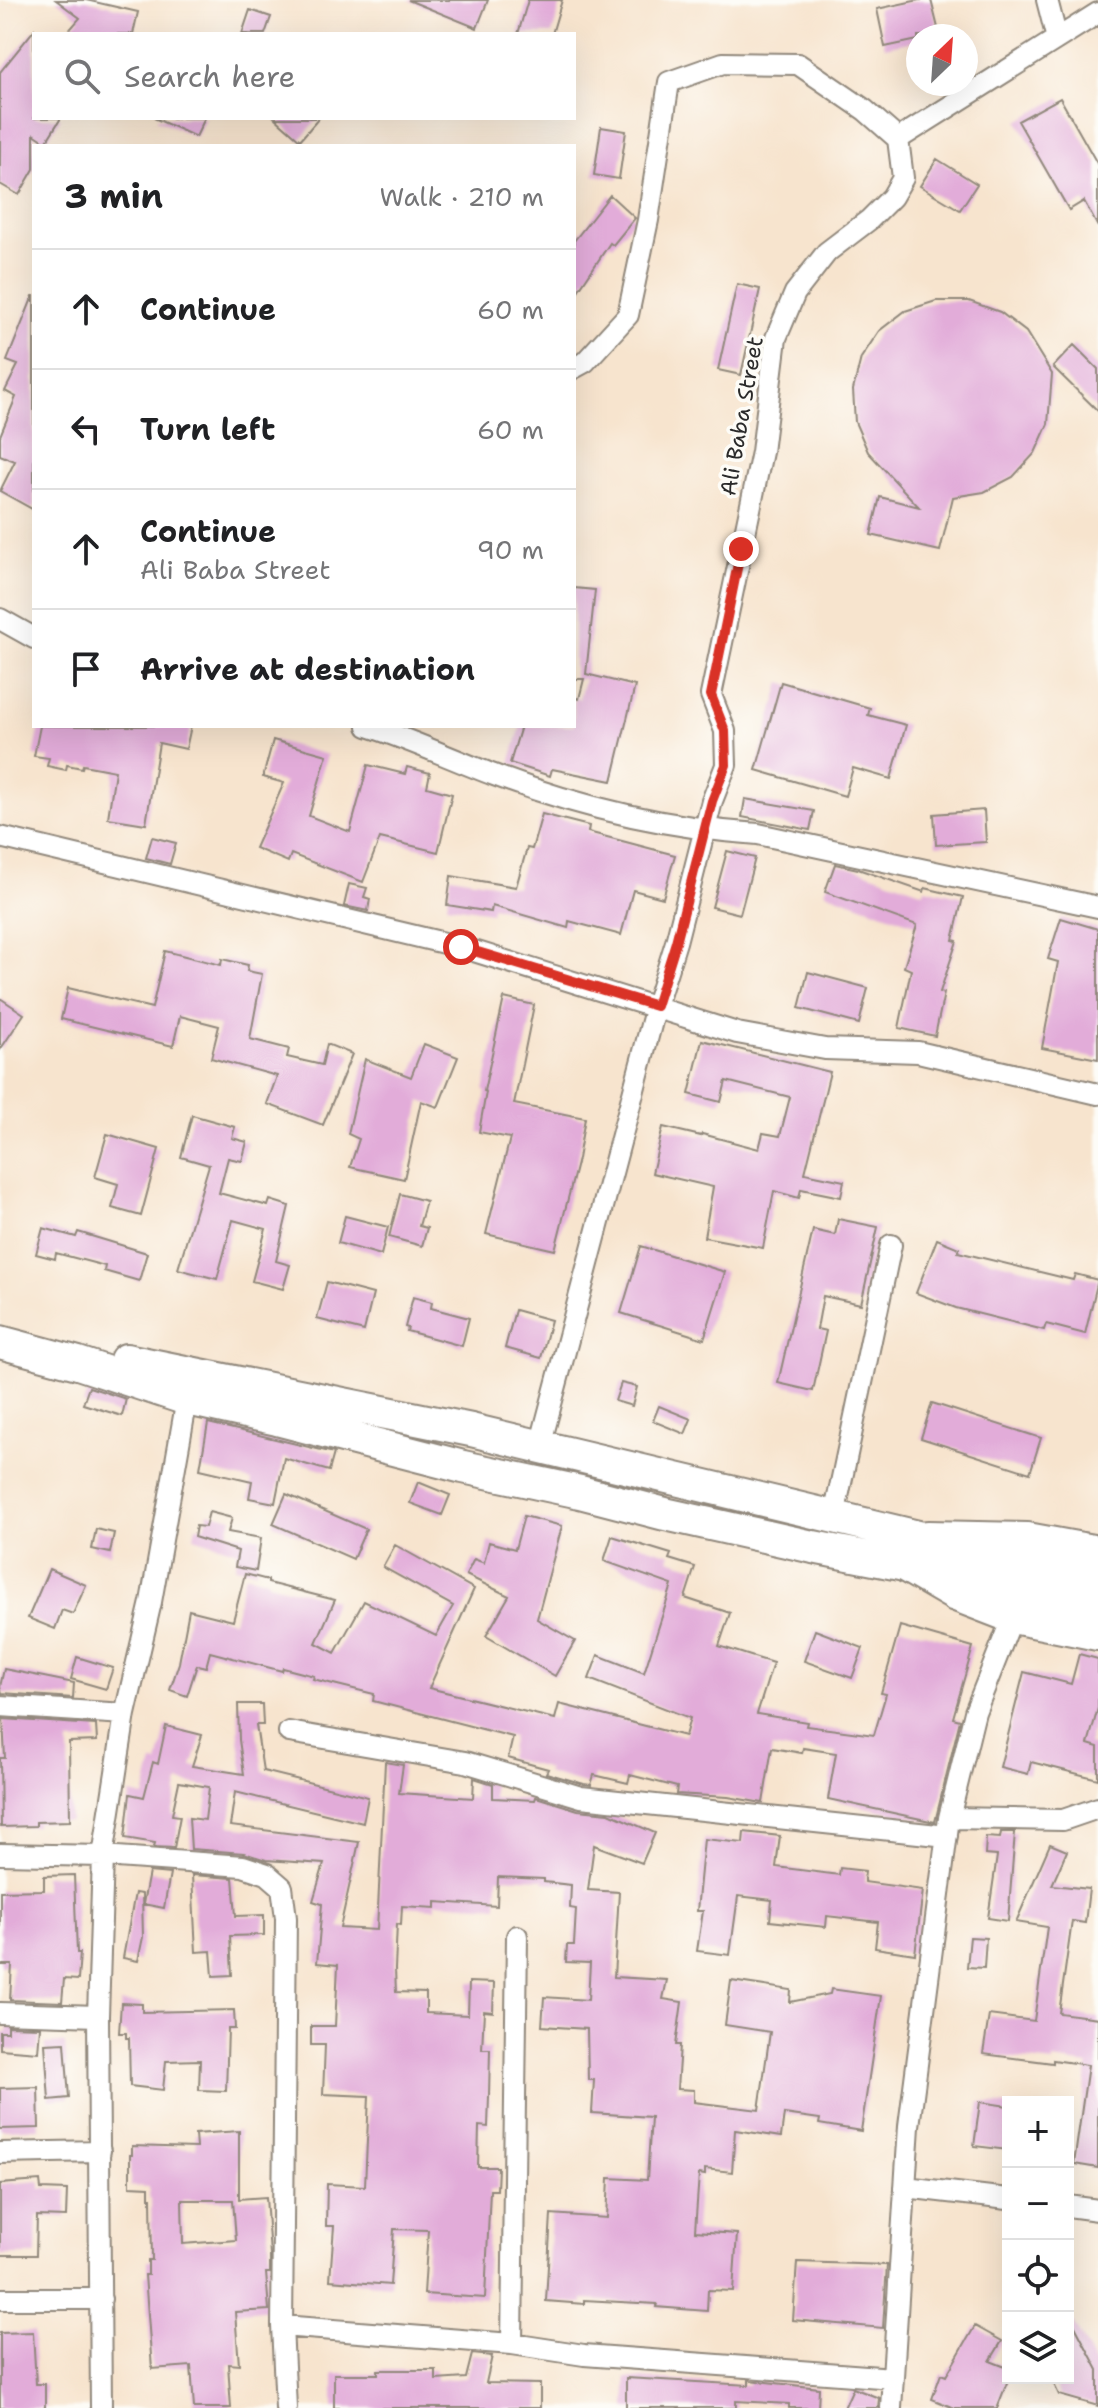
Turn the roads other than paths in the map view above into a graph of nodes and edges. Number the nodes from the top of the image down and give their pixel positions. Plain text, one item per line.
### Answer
1 (1047, 0) edge
2 (1098, 13) edge
3 (1057, 39) junction
4 (898, 139) junction
5 (576, 367) edge
6 (0, 619) edge
7 (32, 637) edge
8 (373, 728) edge
9 (705, 830) junction
10 (0, 837) edge
11 (1098, 907) edge
12 (656, 1006) junction
13 (1098, 1094) edge
14 (891, 1245) dead end
15 (0, 1330) edge
16 (0, 1342) edge
17 (185, 1386) junction
18 (540, 1446) junction
19 (834, 1516) junction
20 (928, 1538) junction
21 (1098, 1553) edge
22 (908, 1566) junction
23 (1098, 1580) edge
24 (1098, 1606) edge
25 (1013, 1616) junction
26 (1098, 1633) edge
27 (0, 1706) edge
28 (125, 1714) junction
29 (289, 1732) dead end
30 (1098, 1808) edge
31 (948, 1827) junction
32 (0, 1854) edge
33 (103, 1856) junction
34 (517, 1936) dead end
35 (0, 2013) edge
36 (98, 2016) junction
37 (100, 2151) junction
38 (0, 2153) edge
39 (905, 2187) junction
40 (1002, 2198) edge
41 (1074, 2207) edge
42 (1098, 2210) edge
43 (0, 2299) edge
44 (101, 2299) junction
45 (282, 2326) junction
46 (512, 2344) junction
47 (893, 2378) junction
48 (101, 2408) edge
49 (286, 2408) edge
50 (891, 2408) edge

1 - 3 street
2 - 3 street
3 - 4 street
4 - 5 street
4 - 9 street, Ali Baba Street
6 - 7 street
8 - 9 street
9 - 11 street
9 - 12 street, Ali Baba Street
10 - 12 street
12 - 13 street
12 - 18 street, Ali Baba Street
14 - 19 street
15 - 17 main road
16 - 17 main road
17 - 18 main road
17 - 22 main road
17 - 28 street
18 - 19 main road
19 - 20 main road
20 - 21 highway
20 - 23 main road
22 - 24 main road
22 - 25 highway
25 - 26 highway
25 - 31 street
27 - 28 street
28 - 33 street
29 - 31 street
30 - 31 street
31 - 39 street
32 - 33 street
33 - 36 street
33 - 45 street
34 - 46 street
35 - 36 street
36 - 37 street
37 - 38 street
37 - 44 street
39 - 40 street
39 - 47 street
41 - 42 street
43 - 44 street
44 - 48 street
45 - 46 street
45 - 49 street
46 - 47 street
47 - 50 street

